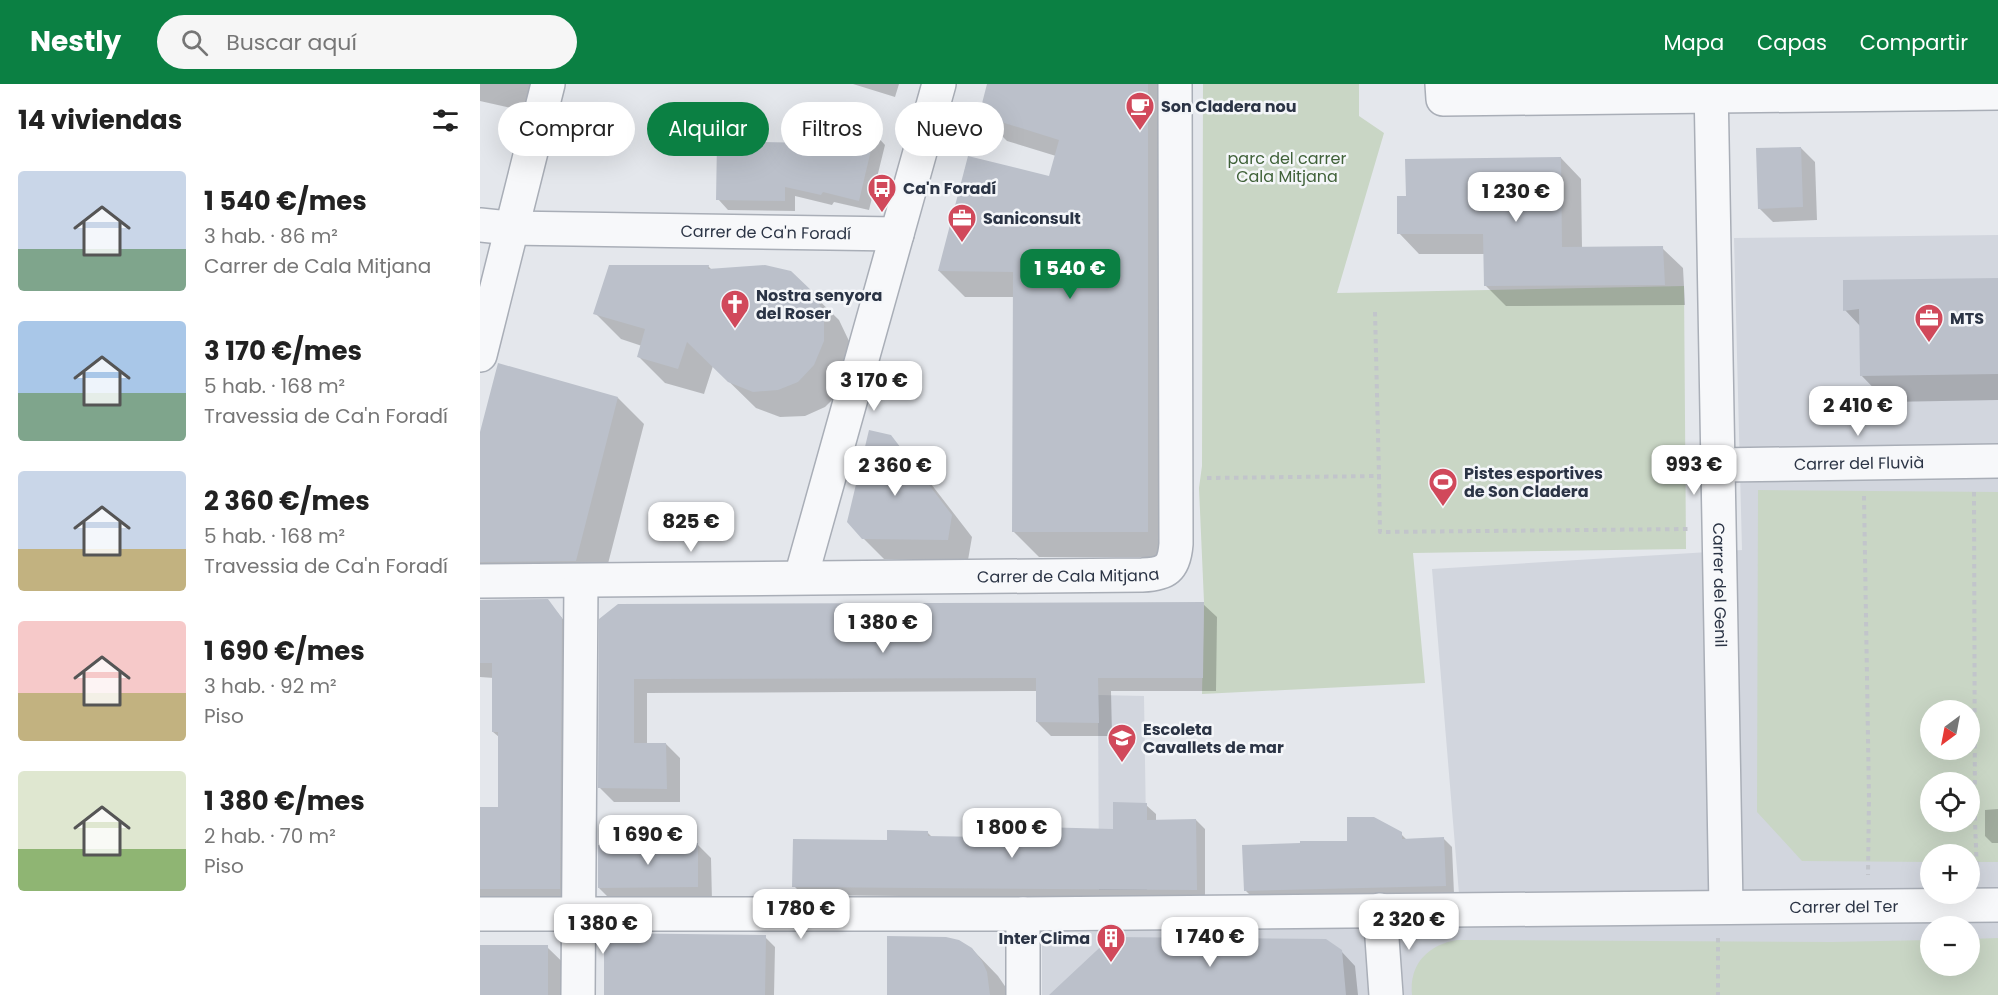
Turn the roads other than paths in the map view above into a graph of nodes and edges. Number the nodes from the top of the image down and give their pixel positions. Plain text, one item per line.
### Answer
1 (548, 84) edge
2 (939, 84) edge
3 (1175, 84) edge
4 (1443, 84) edge
5 (1712, 90) edge
6 (1998, 93) edge
7 (495, 227) edge
8 (897, 234) junction
9 (480, 355) edge
10 (1986, 461) edge
11 (1719, 465) junction
12 (801, 577) junction
13 (480, 581) edge
14 (581, 581) junction
15 (1988, 905) edge
16 (1721, 907) junction
17 (1380, 910) junction
18 (480, 914) edge
19 (578, 914) junction
20 (1023, 914) junction
21 (578, 995) edge
22 (1023, 995) edge
23 (1386, 995) edge

1 - 7 street
2 - 8 street
3 - 12 street, Carrer de Cala Mitjana
4 - 5 street
5 - 6 street
5 - 11 street, Carrer del Genil
7 - 8 street, Carrer de Ca'n Foradí
7 - 9 street
8 - 12 street
10 - 11 street, Carrer del Fluvià
11 - 16 street, Carrer del Genil
12 - 14 street, Carrer de Cala Mitjana
13 - 14 street, Carrer de Cala Mitjana
14 - 19 street
15 - 16 street, Carrer del Ter
16 - 17 street, Carrer del Ter
17 - 20 street, Carrer del Ter
17 - 23 street
18 - 19 street, Carrer del Ter
19 - 20 street, Carrer del Ter
19 - 21 street
20 - 22 street

